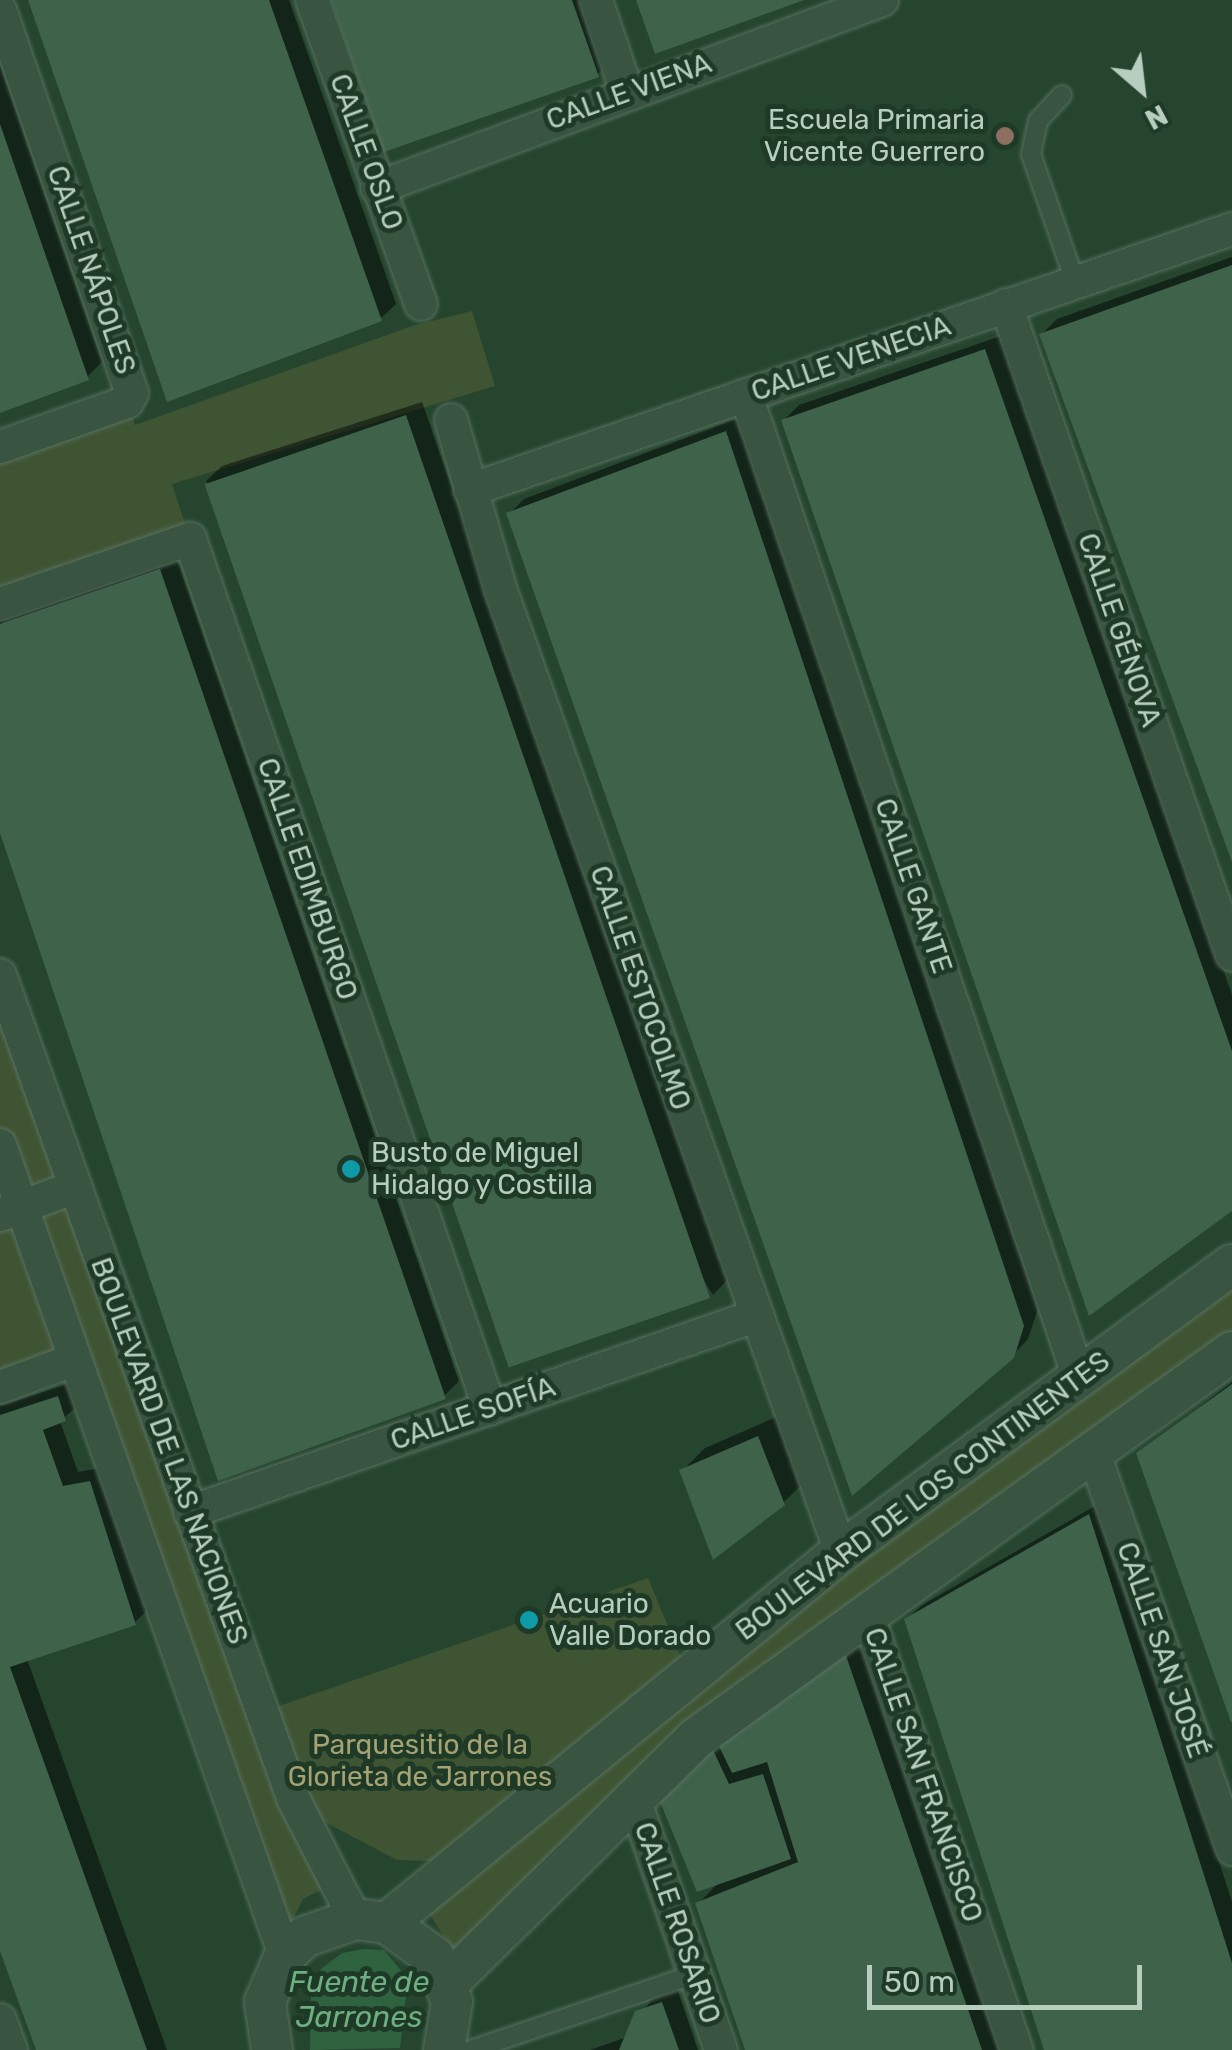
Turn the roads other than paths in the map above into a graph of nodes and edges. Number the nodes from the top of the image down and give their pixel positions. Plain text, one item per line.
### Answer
1 (312, 0) edge
2 (596, 0) edge
3 (882, 0) edge
4 (0, 10) edge
5 (627, 92) junction
6 (1062, 96) dead end
7 (377, 188) junction
8 (1232, 229) edge
9 (1076, 282) junction
10 (421, 304) dead end
11 (1006, 306) junction
12 (746, 395) junction
13 (451, 420) dead end
14 (0, 447) edge
15 (470, 490) junction
16 (0, 604) edge
17 (1232, 955) edge
18 (0, 974) edge
19 (0, 1146) edge
20 (75, 1187) junction
21 (10, 1211) edge
22 (1232, 1264) edge
23 (756, 1316) junction
24 (1232, 1352) edge
25 (73, 1360) junction
26 (1079, 1377) junction
27 (0, 1387) edge
28 (490, 1409) junction
29 (1093, 1452) junction
30 (962, 1460) junction
31 (190, 1512) junction
32 (998, 1518) junction
33 (841, 1552) junction
34 (867, 1612) junction
35 (633, 1796) junction
36 (1232, 1850) edge
37 (371, 1921) junction
38 (284, 1956) junction
39 (695, 1974) junction
40 (448, 1983) junction
41 (0, 2020) edge
42 (11, 2050) edge
43 (272, 2050) edge
44 (444, 2050) edge
45 (471, 2050) edge
46 (721, 2050) edge
47 (1017, 2050) edge

1 - 7 street, CALLE OSLO
2 - 5 street
3 - 5 street, CALLE VIENA
4 - 14 street, CALLE NÁPOLES
5 - 7 street, CALLE VIENA
6 - 9 lane
7 - 10 street, CALLE OSLO
8 - 9 street, CALLE VENECIA
9 - 11 street, CALLE VENECIA
11 - 12 street, CALLE VENECIA
11 - 17 street, CALLE GÉNOVA
12 - 15 street, CALLE VENECIA
12 - 26 street, CALLE GANTE
13 - 15 street, CALLE ESTOCOLMO
15 - 23 street, CALLE ESTOCOLMO
16 - 28 street, CALLE EDIMBURGO
18 - 20 street, BOULEVARD DE LAS NACIONES
19 - 21 street, BOULEVARD DE LAS NACIONES
20 - 21 street
20 - 31 street, BOULEVARD DE LAS NACIONES
21 - 25 street, BOULEVARD DE LAS NACIONES
22 - 26 street, BOULEVARD DE LOS CONTINENTES
23 - 28 street, CALLE SOFÍA
23 - 33 street, CALLE ESTOCOLMO
24 - 29 street, BOULEVARD DE LOS CONTINENTES
25 - 27 street
25 - 38 street, BOULEVARD DE LAS NACIONES
26 - 30 street, BOULEVARD DE LOS CONTINENTES
28 - 31 street, CALLE SOFÍA
29 - 32 street, BOULEVARD DE LOS CONTINENTES
29 - 36 street, CALLE SAN JOSÉ
30 - 32 street
30 - 33 street, BOULEVARD DE LOS CONTINENTES
31 - 37 street, BOULEVARD DE LAS NACIONES
32 - 34 street, BOULEVARD DE LOS CONTINENTES
33 - 37 street, BOULEVARD DE LOS CONTINENTES
34 - 35 street, BOULEVARD DE LOS CONTINENTES
34 - 47 street, CALLE SAN FRANCISCO
35 - 39 street, CALLE ROSARIO
35 - 40 street, BOULEVARD DE LOS CONTINENTES
37 - 38 street
37 - 40 street
38 - 43 street
39 - 45 lane
39 - 46 street, CALLE ROSARIO
40 - 44 street
41 - 42 street

